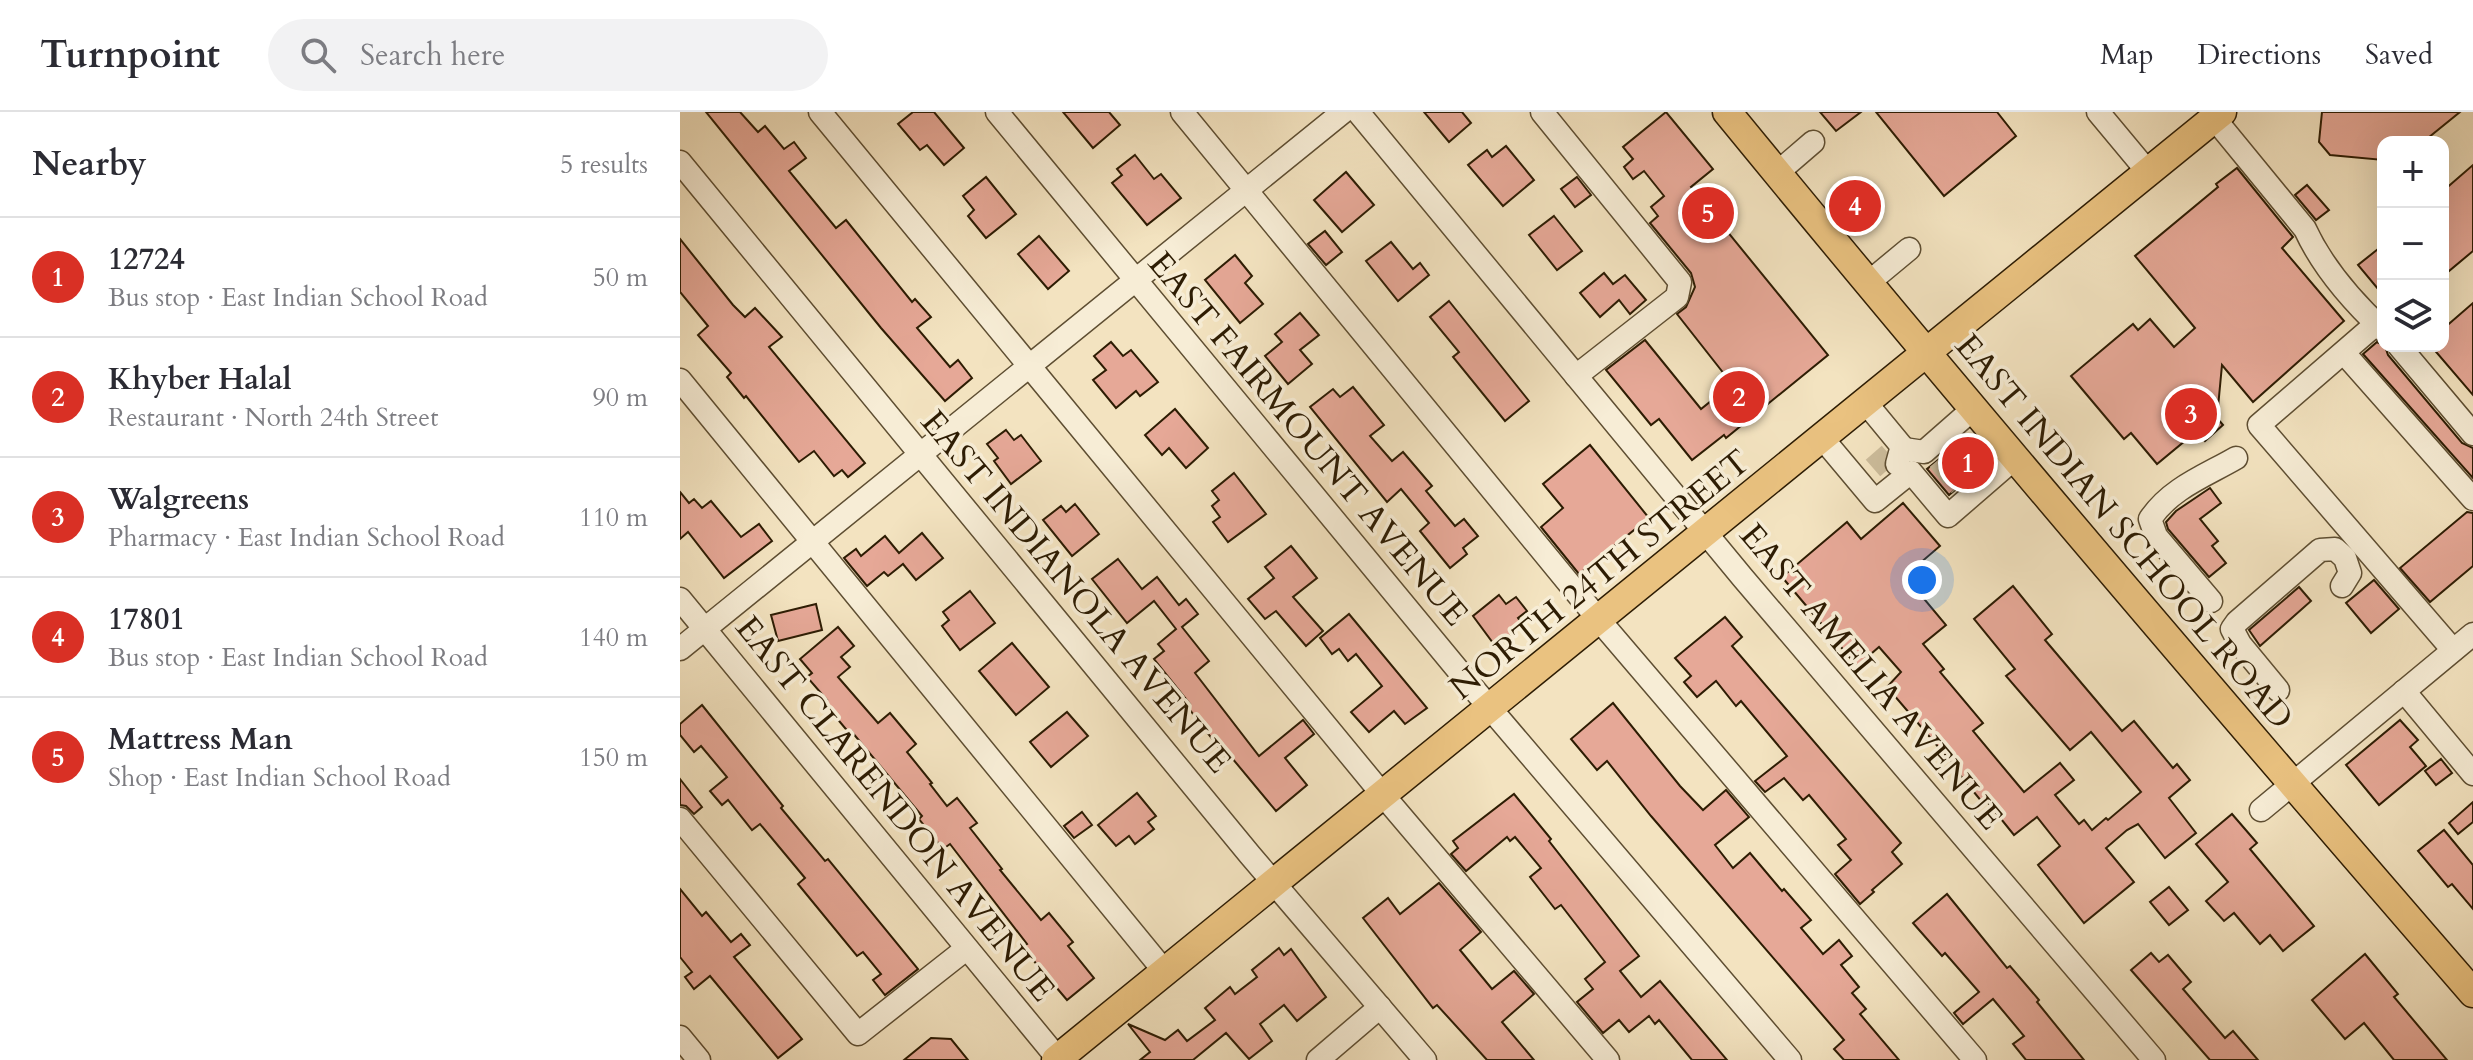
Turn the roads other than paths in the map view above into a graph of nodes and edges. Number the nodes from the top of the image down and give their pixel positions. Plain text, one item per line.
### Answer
1 (820, 112) edge
2 (997, 112) edge
3 (1182, 112) edge
4 (1343, 112) edge
5 (1358, 112) edge
6 (1542, 112) edge
7 (1727, 112) edge
8 (2098, 112) edge
9 (2218, 115) edge
10 (1813, 142) dead end
11 (680, 162) edge
12 (2148, 172) junction
13 (1777, 173) junction
14 (1247, 190) junction
15 (1909, 249) dead end
16 (1134, 281) junction
17 (1868, 283) junction
18 (2377, 324) edge
19 (2377, 329) edge
20 (2404, 352) edge
21 (2344, 353) junction
22 (1927, 354) junction
23 (1030, 366) junction
24 (1576, 376) junction
25 (680, 380) edge
26 (1866, 403) junction
27 (1973, 409) junction
28 (2473, 434) edge
29 (1823, 439) junction
30 (920, 455) junction
31 (2015, 458) junction
32 (2236, 458) dead end
33 (1897, 464) junction
34 (2473, 499) edge
35 (1707, 533) junction
36 (813, 541) junction
37 (2342, 586) dead end
38 (680, 599) edge
39 (2211, 601) dead end
40 (1599, 620) junction
41 (704, 629) junction
42 (2473, 634) edge
43 (680, 649) edge
44 (2453, 650) junction
45 (2278, 690) dead end
46 (2404, 691) junction
47 (1490, 708) junction
48 (2473, 774) edge
49 (2291, 783) junction
50 (1383, 795) junction
51 (2261, 810) dead end
52 (680, 819) edge
53 (1275, 883) junction
54 (966, 949) junction
55 (1165, 972) junction
56 (2473, 993) edge
57 (1380, 1007) junction
58 (680, 1037) edge
59 (699, 1060) edge
60 (1058, 1060) edge
61 (1318, 1060) edge
62 (1425, 1060) edge
63 (1608, 1060) edge
64 (1790, 1060) edge
65 (1975, 1060) edge
66 (2154, 1060) edge

1 - 23 street
2 - 16 street, EAST FAIRMOUNT AVENUE
3 - 14 street
4 - 14 street
5 - 24 street, EAST AMELIA AVENUE
6 - 24 street
7 - 13 main road, EAST INDIAN SCHOOL ROAD
8 - 12 street
9 - 12 main road, NORTH 24TH STREET
9 - 18 street
10 - 13 street
11 - 30 street, EAST INDIANOLA AVENUE
12 - 22 main road, NORTH 24TH STREET
13 - 17 main road, EAST INDIAN SCHOOL ROAD
14 - 16 street
14 - 40 street
15 - 17 street
16 - 23 street
16 - 47 street, EAST FAIRMOUNT AVENUE
17 - 22 main road, EAST INDIAN SCHOOL ROAD
19 - 21 street
20 - 28 street
21 - 34 street
21 - 44 street
22 - 26 main road, NORTH 24TH STREET
22 - 27 main road, EAST INDIAN SCHOOL ROAD
23 - 30 street
23 - 50 street
24 - 35 street, EAST AMELIA AVENUE
25 - 36 street
26 - 29 main road, NORTH 24TH STREET
26 - 33 street
27 - 31 main road, EAST INDIAN SCHOOL ROAD
27 - 33 street
29 - 33 street
29 - 35 main road, NORTH 24TH STREET
30 - 36 street
30 - 53 street, EAST INDIANOLA AVENUE
31 - 33 street
31 - 49 main road, EAST INDIAN SCHOOL ROAD
32 - 39 street
35 - 40 main road, NORTH 24TH STREET
35 - 66 street, EAST AMELIA AVENUE
36 - 41 street
36 - 55 street
37 - 45 street
38 - 41 street, EAST CLARENDON AVENUE
40 - 47 main road, NORTH 24TH STREET
40 - 65 street
41 - 43 street
41 - 54 street, EAST CLARENDON AVENUE
42 - 44 street
44 - 46 street
46 - 48 street
46 - 49 street
47 - 50 main road, NORTH 24TH STREET
47 - 64 street, EAST FAIRMOUNT AVENUE
49 - 51 street
49 - 56 main road, EAST INDIAN SCHOOL ROAD
50 - 53 main road, NORTH 24TH STREET
50 - 63 street
52 - 54 street
53 - 55 main road, NORTH 24TH STREET
53 - 57 street, EAST INDIANOLA AVENUE
54 - 60 street, EAST CLARENDON AVENUE
55 - 60 main road, NORTH 24TH STREET
57 - 61 street
57 - 62 street, EAST INDIANOLA AVENUE
58 - 59 street

